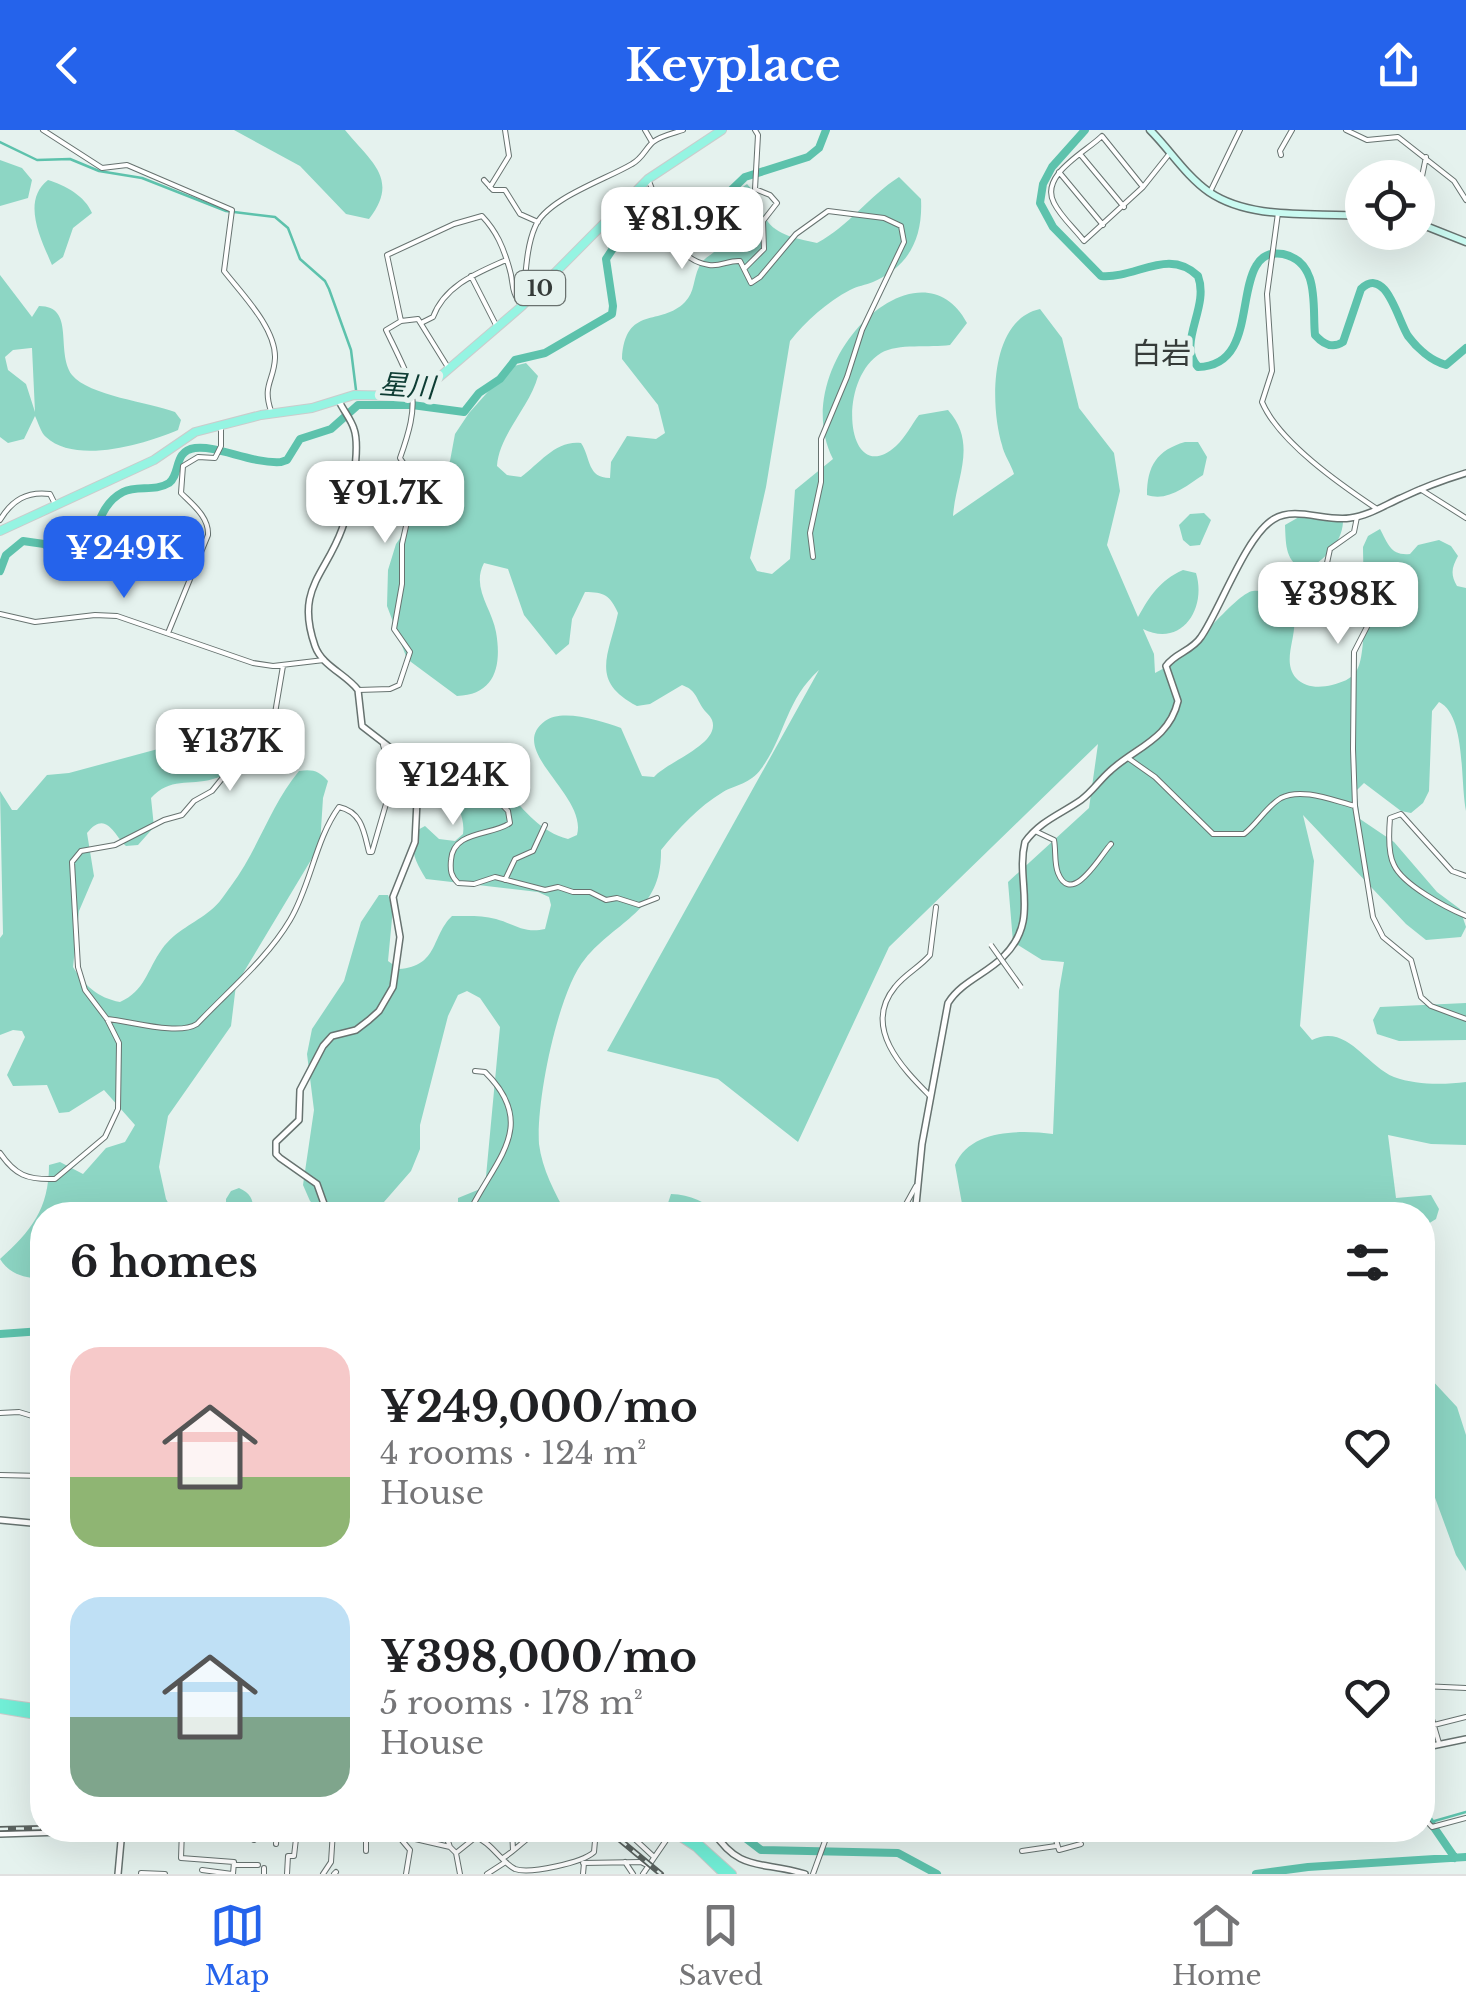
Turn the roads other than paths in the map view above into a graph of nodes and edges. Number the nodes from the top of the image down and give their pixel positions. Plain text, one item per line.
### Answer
1 (43, 130) edge
2 (506, 130) edge
3 (645, 130) edge
4 (682, 130) edge
5 (722, 130) edge
6 (755, 130) edge
7 (1150, 130) edge
8 (1240, 130) edge
9 (1292, 130) edge
10 (1346, 130) edge
11 (652, 142) junction
12 (1170, 153) junction
13 (1080, 154) junction
14 (1281, 156) dead end
15 (1426, 158) joint
16 (1059, 172) junction
17 (648, 179) junction
18 (484, 180) dead end
19 (490, 187) junction
20 (1143, 187) junction
21 (1210, 192) junction
22 (1466, 200) edge
23 (1124, 208) junction
24 (1278, 212) junction
25 (1345, 215) edge
26 (538, 222) junction
27 (1104, 225) junction
28 (1435, 230) edge
29 (1466, 242) edge
30 (506, 260) junction
31 (745, 268) junction
32 (470, 276) junction
33 (522, 306) junction
34 (402, 321) junction
35 (421, 323) junction
36 (498, 328) junction
37 (450, 370) junction
38 (414, 395) junction
39 (340, 403) junction
40 (271, 413) junction
41 (221, 426) junction
42 (1466, 473) edge
43 (1420, 489) junction
44 (54, 504) junction
45 (1377, 509) junction
46 (1357, 517) junction
47 (1466, 518) edge
48 (0, 520) edge
49 (0, 531) edge
50 (812, 557) dead end
51 (0, 614) edge
52 (168, 634) junction
53 (324, 660) junction
54 (283, 666) junction
55 (358, 690) junction
56 (380, 740) junction
57 (1128, 758) junction
58 (411, 772) junction
59 (1356, 806) junction
60 (545, 826) dead end
61 (1033, 831) junction
62 (1110, 844) dead end
63 (1466, 876) edge
64 (505, 880) junction
65 (657, 898) dead end
66 (936, 907) dead end
67 (1466, 916) edge
68 (991, 946) dead end
69 (1021, 987) dead end
70 (1466, 1019) edge
71 (107, 1020) junction
72 (475, 1071) dead end
73 (930, 1096) junction
74 (0, 1152) edge
75 (916, 1186) junction
76 (323, 1202) edge
77 (476, 1202) edge
78 (907, 1202) edge
79 (916, 1202) edge
80 (0, 1413) edge
81 (30, 1416) edge
82 (0, 1475) edge
83 (30, 1476) edge
84 (0, 1520) edge
85 (30, 1523) edge
86 (1435, 1684) edge
87 (1466, 1688) edge
88 (0, 1706) edge
89 (30, 1711) edge
90 (1466, 1717) edge
91 (1435, 1726) edge
92 (1435, 1729) edge
93 (1466, 1739) edge
94 (1439, 1743) junction
95 (1435, 1744) edge
96 (1466, 1818) edge
97 (1435, 1826) edge
98 (30, 1833) edge
99 (0, 1834) edge
100 (122, 1842) edge
101 (182, 1842) edge
102 (296, 1842) edge
103 (331, 1842) edge
104 (366, 1842) edge
105 (404, 1842) edge
106 (428, 1842) edge
107 (448, 1842) edge
108 (468, 1842) edge
109 (486, 1842) edge
110 (513, 1842) edge
111 (523, 1842) edge
112 (594, 1842) edge
113 (638, 1842) edge
114 (664, 1842) edge
115 (689, 1842) edge
116 (697, 1842) edge
117 (721, 1842) edge
118 (826, 1842) edge
119 (1054, 1842) edge
120 (1081, 1844) dead end
121 (1056, 1846) junction
122 (450, 1847) junction
123 (366, 1851) dead end
124 (513, 1851) junction
125 (1022, 1851) dead end
126 (456, 1853) junction
127 (654, 1857) junction
128 (202, 1859) junction
129 (504, 1860) junction
130 (583, 1862) junction
131 (625, 1862) junction
132 (595, 1864) junction
133 (234, 1865) junction
134 (647, 1865) junction
135 (262, 1869) edge
136 (202, 1872) edge
137 (538, 1872) edge
138 (141, 1873) edge
139 (118, 1874) edge
140 (164, 1874) edge
141 (233, 1874) edge
142 (287, 1874) edge
143 (323, 1874) edge
144 (406, 1874) edge
145 (460, 1874) edge
146 (487, 1874) edge
147 (583, 1874) edge
148 (596, 1874) edge
149 (633, 1874) edge
150 (643, 1874) edge
151 (724, 1874) edge
152 (732, 1874) edge
153 (805, 1874) edge
154 (813, 1874) edge

1 - 40 street
2 - 19 street
3 - 11 street
4 - 11 street
5 - 17 main road, 10
6 - 31 street
7 - 12 main road
8 - 21 street
9 - 14 street
10 - 15 street
11 - 26 street
12 - 20 street
12 - 21 main road
13 - 16 street
13 - 20 street
13 - 23 street
15 - 22 street
16 - 27 street
16 - 27 street
17 - 31 street
17 - 33 main road, 10
18 - 19 street
19 - 26 street
20 - 23 street
21 - 24 main road
23 - 27 street
24 - 25 main road
24 - 45 street
26 - 33 street
28 - 29 main road
30 - 32 street
30 - 33 street
30 - 34 street
31 - 50 street
32 - 35 street
32 - 36 street
33 - 36 main road, 10
34 - 35 street
34 - 38 street
35 - 37 street
36 - 37 main road, 10
37 - 38 main road, 10
38 - 39 main road
38 - 55 street
39 - 40 main road
39 - 53 street
40 - 41 main road
41 - 44 main road
41 - 52 street
42 - 43 street
43 - 45 street
43 - 47 street
44 - 48 street
44 - 49 main road
45 - 46 street
46 - 57 street
46 - 59 street
51 - 52 street
52 - 54 street
53 - 54 street
53 - 55 street
54 - 71 street
55 - 56 street
56 - 58 street
56 - 71 street
57 - 59 street
57 - 61 street
58 - 64 street
58 - 76 street
59 - 70 street
60 - 64 street
61 - 62 street
61 - 73 street
63 - 67 street
64 - 65 street
66 - 73 street
68 - 69 street, bridge
71 - 74 street
72 - 77 street
73 - 75 street
75 - 78 street
75 - 79 street
80 - 81 street
82 - 83 street
84 - 85 street
86 - 87 street
88 - 89 highway
90 - 91 street
92 - 94 street
93 - 94 street
94 - 95 street
96 - 97 street
98 - 99 street
100 - 139 street
101 - 128 street
102 - 142 street
103 - 143 street
104 - 123 street
105 - 144 street
106 - 122 street
107 - 122 street
108 - 126 street
109 - 129 street
110 - 124 street
111 - 124 street
112 - 130 street
113 - 127 street
114 - 127 street
115 - 151 highway
116 - 152 highway
117 - 153 street
118 - 154 street
119 - 121 street
120 - 121 street
121 - 125 street
122 - 126 street
124 - 129 street
126 - 145 street
127 - 134 street
128 - 133 street
128 - 136 street
129 - 137 street
129 - 146 street
130 - 132 street
130 - 137 street
130 - 147 street
131 - 132 street
131 - 134 street
131 - 149 street
132 - 148 street
133 - 135 street
133 - 141 street
134 - 150 street
136 - 141 street
138 - 140 street

